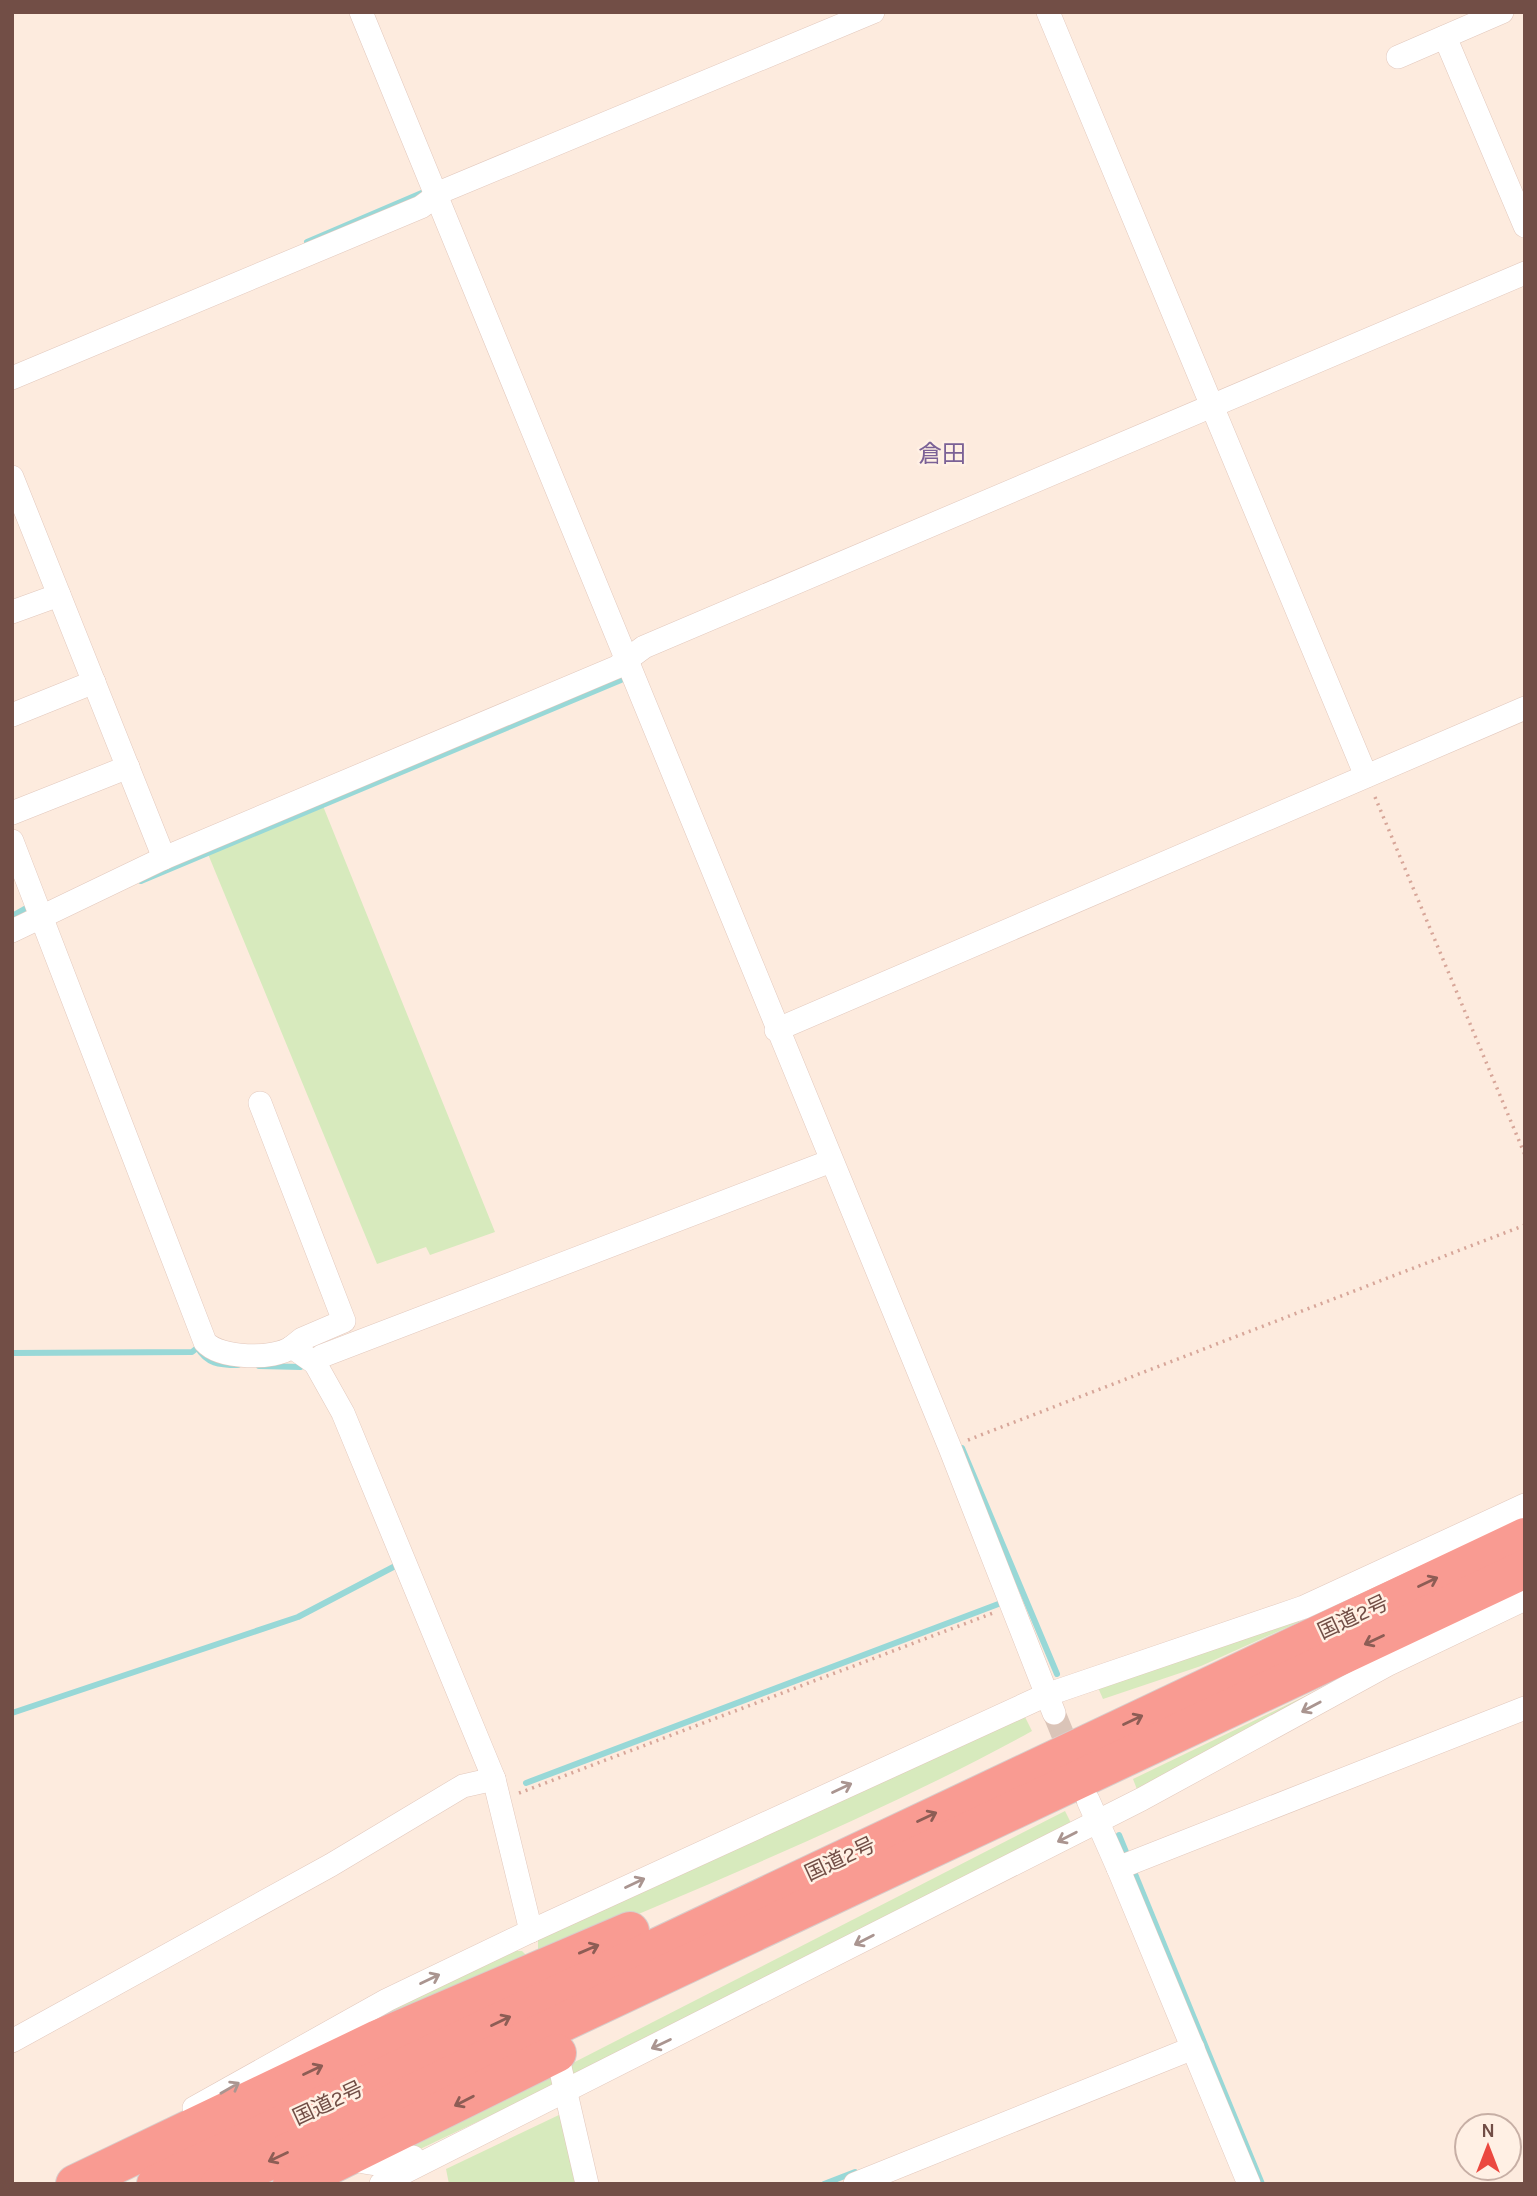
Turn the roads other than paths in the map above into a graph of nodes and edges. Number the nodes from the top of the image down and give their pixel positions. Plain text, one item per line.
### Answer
1 (360, 12) edge
2 (873, 12) edge
3 (1048, 12) edge
4 (1502, 12) edge
5 (1453, 26) edge
6 (1398, 57) dead end
7 (443, 192) junction
8 (1525, 226) edge
9 (1525, 273) edge
10 (12, 378) edge
11 (1211, 404) junction
12 (12, 477) edge
13 (18, 507) edge
14 (59, 594) junction
15 (12, 612) edge
16 (632, 655) junction
17 (94, 682) junction
18 (1525, 708) edge
19 (12, 715) edge
20 (128, 767) junction
21 (1366, 776) junction
22 (12, 813) edge
23 (12, 841) edge
24 (164, 858) junction
25 (43, 915) junction
26 (12, 930) edge
27 (783, 1027) junction
28 (260, 1103) dead end
29 (831, 1161) junction
30 (305, 1357) junction
31 (1525, 1505) edge
32 (1525, 1537) edge
33 (1525, 1569) edge
34 (1525, 1599) edge
35 (1050, 1704) junction
36 (1525, 1708) edge
37 (1156, 1743) junction
38 (497, 1789) junction
39 (1088, 1800) dead end
40 (1098, 1822) junction
41 (867, 1846) junction
42 (1126, 1865) junction
43 (528, 1932) junction
44 (533, 1960) dead end
45 (12, 2041) edge
46 (1193, 2048) junction
47 (560, 2067) dead end
48 (401, 2084) junction
49 (566, 2091) junction
50 (514, 2119) junction
51 (347, 2158) junction
52 (65, 2184) edge
53 (75, 2184) edge
54 (156, 2184) edge
55 (220, 2184) edge
56 (292, 2184) edge
57 (381, 2184) edge
58 (587, 2184) edge
59 (855, 2184) edge
60 (1249, 2184) edge

1 - 7 street
2 - 7 street
3 - 11 street
4 - 5 street
5 - 6 street
5 - 8 street
7 - 10 street
7 - 16 street
9 - 11 street
11 - 16 street
11 - 21 street
12 - 13 street
13 - 14 street
14 - 15 street
14 - 17 street
16 - 24 street
16 - 27 street
17 - 19 street
17 - 20 street
18 - 21 street
20 - 22 street
20 - 24 street
21 - 27 street
23 - 25 street
24 - 25 street
25 - 26 street
25 - 30 street
27 - 29 street
28 - 30 street
29 - 30 street
29 - 35 street
30 - 38 street
31 - 35 street
41 -> 32 highway, 国道2号
33 -> 37 highway, 国道2号
34 -> 40 street
43 -> 35 street
36 - 42 street
37 - 48 highway, 国道2号
37 -> 51 highway
38 - 43 street
38 - 45 street
39 - 40 street
40 - 42 street
40 -> 49 street
48 -> 41 highway, 国道2号
53 -> 41 highway
42 - 46 street
43 - 44 street
52 -> 43 street
46 - 59 street
46 - 60 street
47 - 49 street
48 - 54 highway, 国道2号
48 -> 55 highway, 国道2号
49 - 50 street
49 - 58 street
50 - 51 street
50 - 57 street
51 - 56 highway

